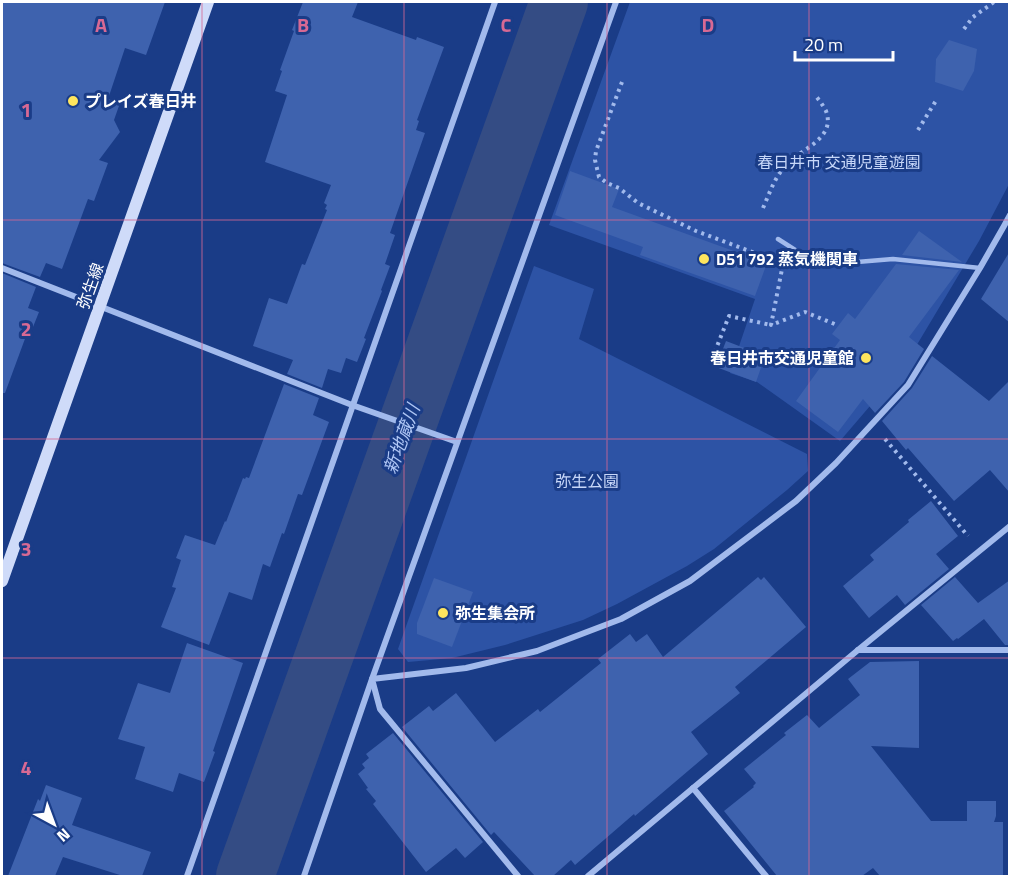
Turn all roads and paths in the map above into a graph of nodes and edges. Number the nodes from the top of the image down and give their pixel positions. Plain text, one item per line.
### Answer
1 (208, 2) edge
2 (495, 2) edge
3 (616, 2) edge
4 (994, 2) edge
5 (964, 29) dead end
6 (622, 82) dead end
7 (815, 95) dead end
8 (937, 99) dead end
9 (918, 130) dead end
10 (763, 208) dead end
11 (1010, 215) edge
12 (778, 239) dead end
13 (2, 268) edge
14 (980, 268) junction
15 (100, 306) junction
16 (771, 325) junction
17 (837, 325) dead end
18 (712, 359) dead end
19 (352, 405) junction
20 (872, 423) junction
21 (456, 442) junction
22 (1010, 526) edge
23 (980, 550) junction
24 (2, 581) edge
25 (858, 650) junction
26 (1010, 650) edge
27 (372, 679) junction
28 (693, 788) junction
29 (187, 876) edge
30 (304, 876) edge
31 (518, 876) edge
32 (588, 876) edge
33 (766, 876) edge

1 - 15 street, 弥生線
2 - 19 street
3 - 21 street
4 - 5 path
6 - 16 path
7 - 10 path
8 - 9 path
11 - 14 street
12 - 14 lane
13 - 15 street
14 - 20 street
15 - 19 street
15 - 24 street, 弥生線
16 - 17 path
16 - 18 path
19 - 21 street
19 - 29 street
20 - 23 path
20 - 27 street
21 - 27 street
22 - 23 street
23 - 25 street
25 - 26 street
25 - 28 street
27 - 30 street
27 - 31 street
28 - 32 street
28 - 33 street

